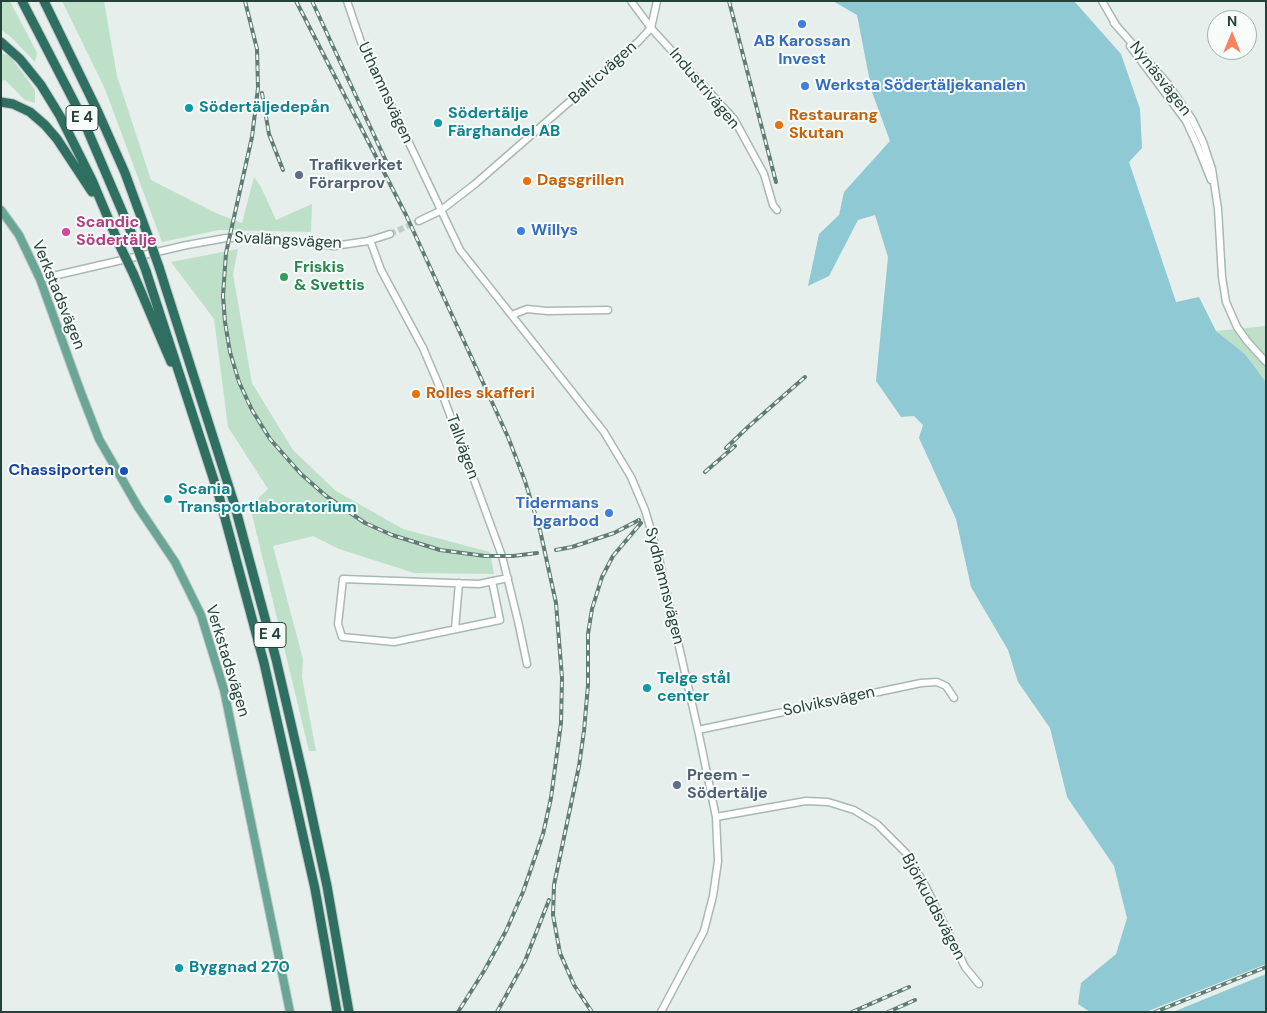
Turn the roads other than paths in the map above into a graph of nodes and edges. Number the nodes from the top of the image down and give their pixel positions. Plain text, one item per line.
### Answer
1 (22, 1) edge
2 (44, 1) edge
3 (347, 1) edge
4 (631, 1) edge
5 (657, 1) edge
6 (1102, 1) edge
7 (652, 28) junction
8 (1, 42) edge
9 (1, 102) edge
10 (1, 210) edge
11 (777, 210) dead end
12 (440, 211) junction
13 (107, 217) junction
14 (419, 221) tunnel mouth
15 (390, 234) tunnel mouth
16 (370, 240) junction
17 (40, 279) junction
18 (608, 310) dead end
19 (512, 315) junction
20 (1266, 362) edge
21 (186, 394) junction
22 (508, 578) junction
23 (492, 581) junction
24 (459, 583) junction
25 (455, 629) junction
26 (527, 664) dead end
27 (954, 698) dead end
28 (698, 730) junction
29 (716, 818) junction
30 (980, 984) dead end
31 (290, 1012) edge
32 (336, 1012) edge
33 (349, 1012) edge
34 (661, 1012) edge

1 - 21 highway, E 4, bridge
2 - 33 highway, E 4, bridge
3 - 12 street, Uthamnsvägen
4 - 7 street, Industrivägen
5 - 7 street, Balticvägen
6 - 20 street, Nynäsvägen
7 - 11 street, Industrivägen
7 - 12 street, Balticvägen
8 - 13 highway
9 - 13 highway
10 - 17 main road, Verkstadsvägen
12 - 14 street
12 - 19 street, Sydhamnsvägen
13 - 21 highway, bridge
15 - 16 street, Svalängsvägen
16 - 17 street, Svalängsvägen
16 - 22 street, Tallvägen
17 - 31 main road, Verkstadsvägen
18 - 19 street
19 - 28 street, Sydhamnsvägen
21 - 32 highway, E 4
22 - 23 street
22 - 26 street, Tallvägen
23 - 24 street
23 - 25 street
24 - 25 street
24 - 25 street
27 - 28 street, Solviksvägen
28 - 29 street, Sydhamnsvägen
29 - 30 street, Björkuddsvägen
29 - 34 street, Sydhamnsvägen

